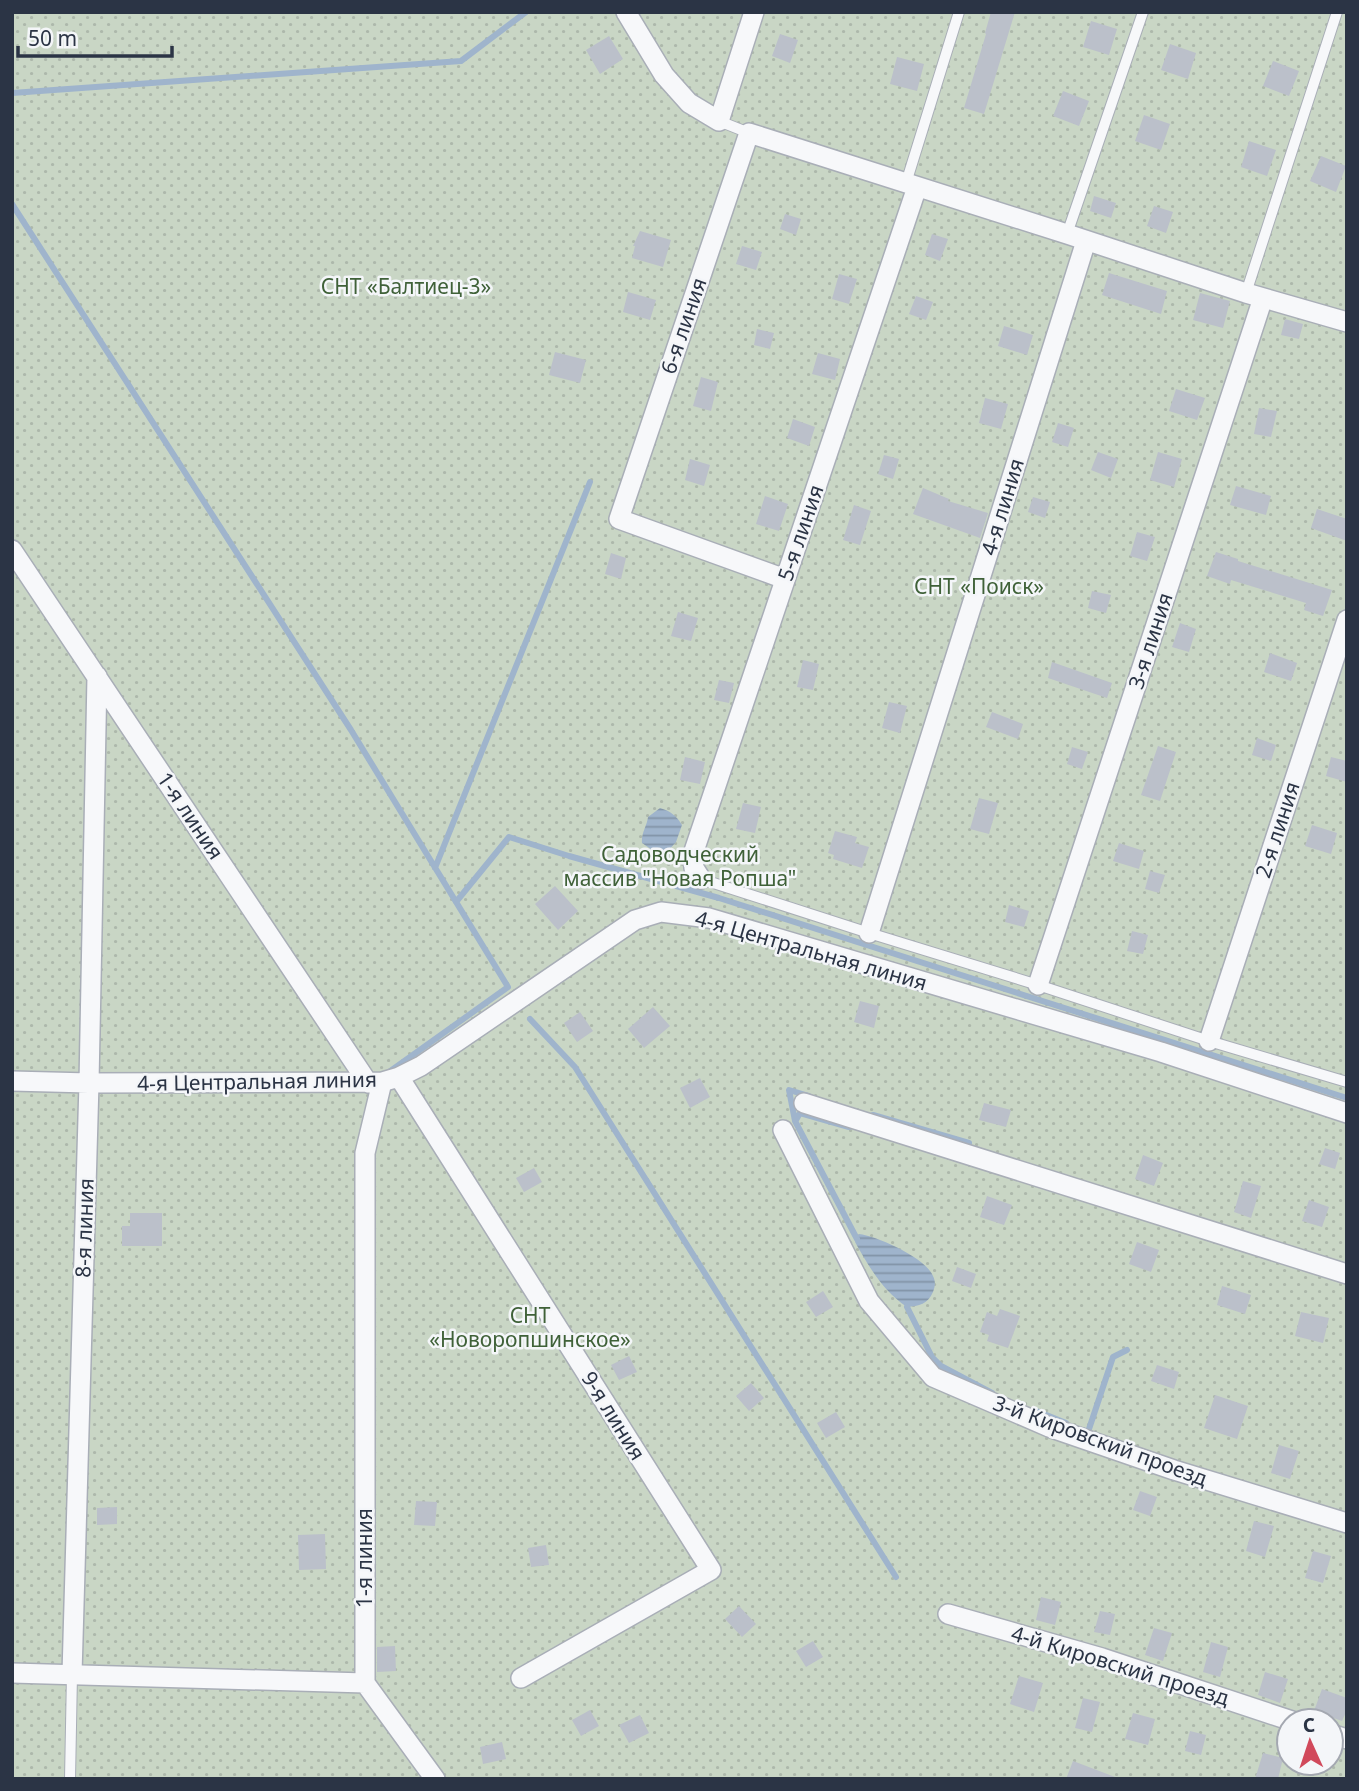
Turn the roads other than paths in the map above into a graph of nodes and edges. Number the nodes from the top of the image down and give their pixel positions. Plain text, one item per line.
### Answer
1 (626, 12) edge
2 (754, 12) edge
3 (959, 12) edge
4 (1143, 12) edge
5 (1336, 12) edge
6 (719, 121) junction
7 (749, 133) junction
8 (911, 185) junction
9 (1067, 234) junction
10 (1086, 241) junction
11 (1254, 295) junction
12 (1347, 322) edge
13 (12, 550) edge
14 (785, 579) junction
15 (1347, 620) edge
16 (97, 676) junction
17 (701, 879) joint
18 (869, 933) junction
19 (1038, 985) junction
20 (1209, 1041) junction
21 (12, 1081) edge
22 (383, 1081) junction
23 (1347, 1082) edge
24 (89, 1083) junction
25 (804, 1103) dead end
26 (1347, 1113) edge
27 (783, 1130) dead end
28 (1347, 1274) edge
29 (1347, 1523) edge
30 (948, 1614) dead end
31 (12, 1673) edge
32 (72, 1674) junction
33 (521, 1678) dead end
34 (365, 1683) junction
35 (1275, 1715) edge
36 (69, 1779) edge
37 (435, 1779) edge

1 - 6 street
2 - 6 street
3 - 8 lane
4 - 9 lane
5 - 11 lane
6 - 7 lane
7 - 8 street
7 - 14 street, 6-я линия
8 - 9 street
8 - 14 street, 5-я линия
9 - 10 street
10 - 11 street
10 - 18 street, 4-я линия
11 - 12 street
11 - 19 street, 3-я линия
13 - 16 street, 1-я линия
14 - 17 street, 5-я линия
15 - 20 street, 2-я линия
16 - 22 street, 1-я линия
16 - 24 street, 8-я линия
17 - 18 lane
18 - 19 lane
19 - 20 lane
20 - 23 lane
21 - 24 street, 4-я Центральная линия
22 - 24 street, 4-я Центральная линия
22 - 26 street, 4-я Центральная линия
22 - 33 street, 9-я линия
22 - 34 street, 1-я линия
24 - 32 street, 8-я линия
25 - 28 street
27 - 29 street, 3-й Кировский проезд
30 - 35 street, 4-й Кировский проезд
31 - 32 street
32 - 34 street
32 - 36 lane, 8-я линия
34 - 37 street

